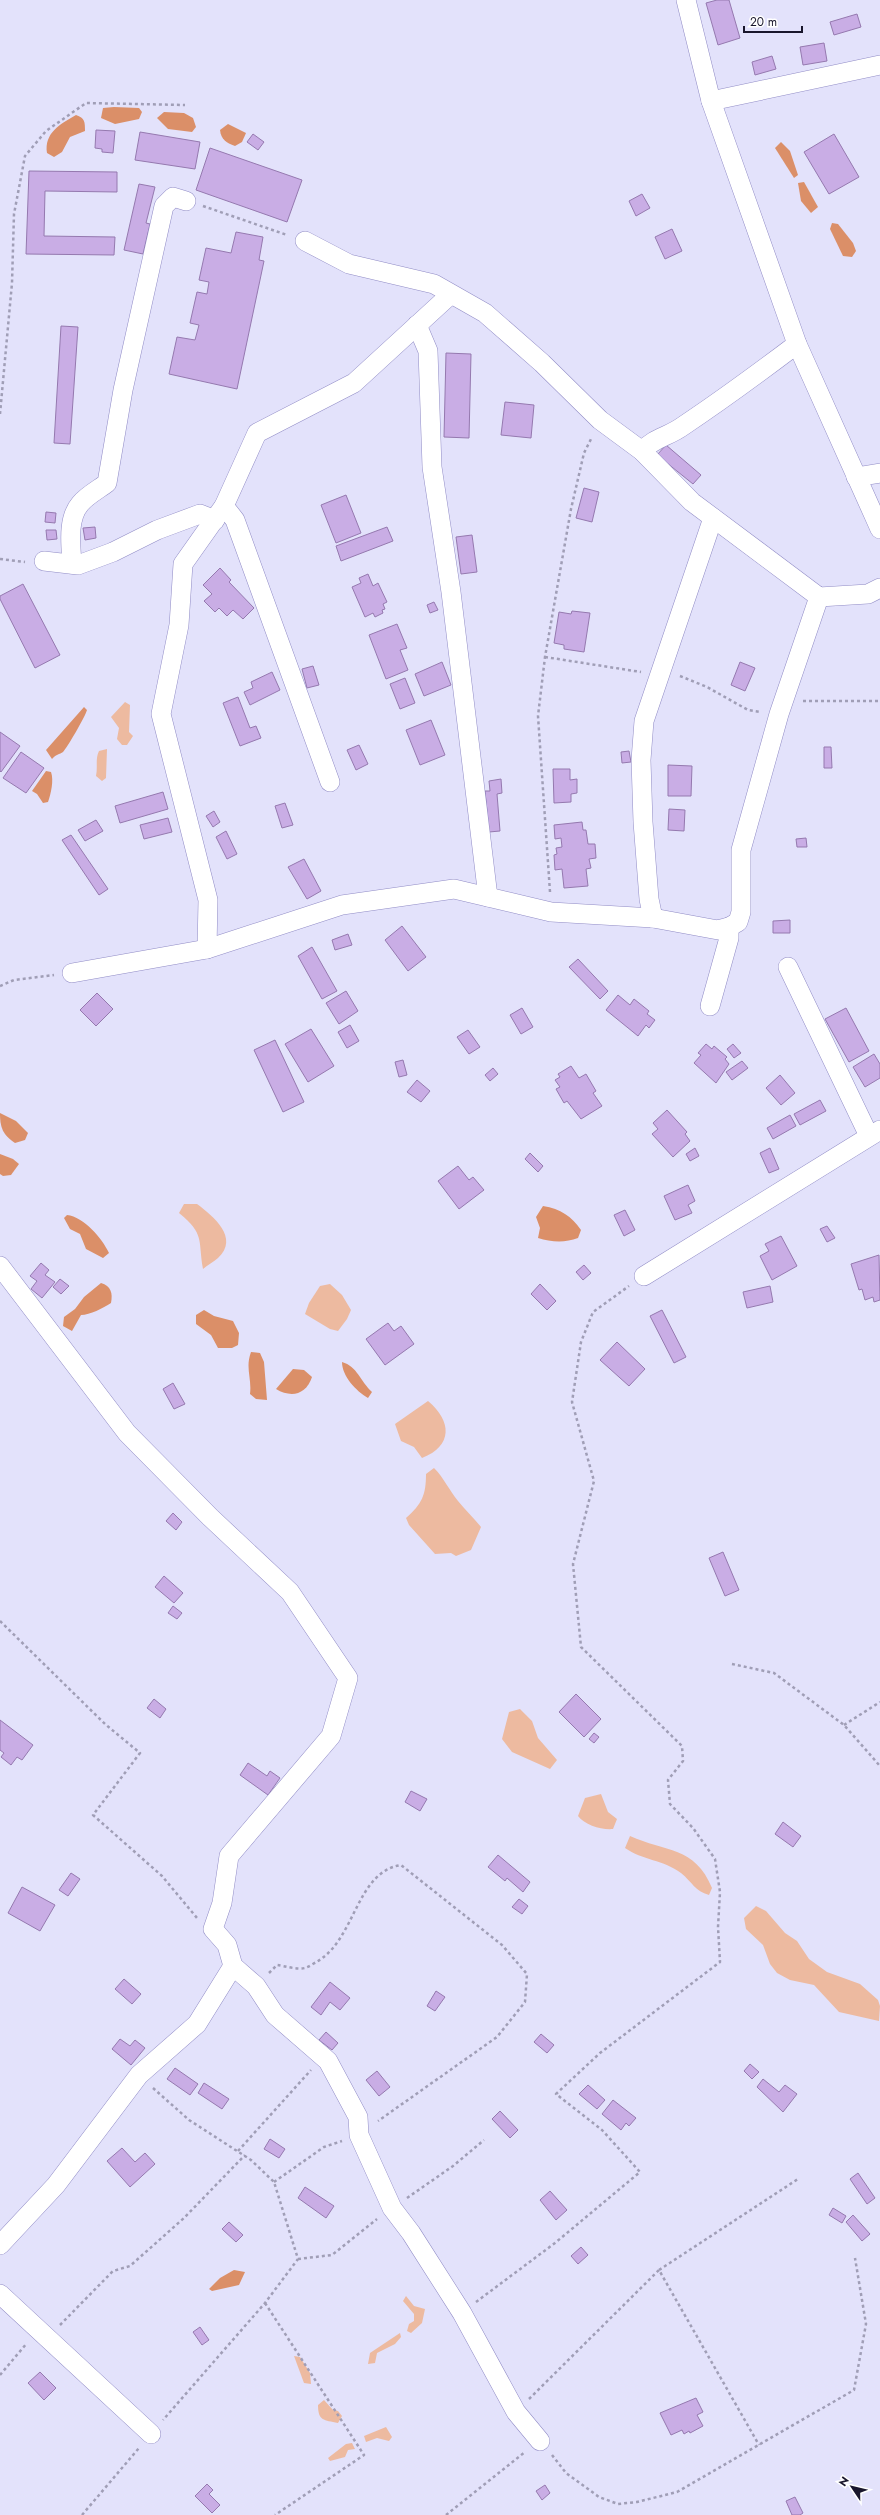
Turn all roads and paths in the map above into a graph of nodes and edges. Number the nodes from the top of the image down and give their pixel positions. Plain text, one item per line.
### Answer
1 (686, 0) edge
2 (880, 65) edge
3 (711, 101) junction
4 (185, 105) dead end
5 (186, 201) joint
6 (305, 241) joint
7 (450, 295) junction
8 (417, 325) junction
9 (797, 344) junction
10 (0, 414) edge
11 (600, 420) junction
12 (642, 451) junction
13 (880, 473) edge
14 (856, 477) junction
15 (219, 513) junction
16 (713, 518) junction
17 (880, 529) edge
18 (0, 559) edge
19 (44, 561) joint
20 (72, 564) junction
21 (880, 588) edge
22 (819, 597) junction
23 (880, 701) edge
24 (784, 702) junction
25 (330, 782) dead end
26 (488, 897) junction
27 (551, 912) junction
28 (653, 918) junction
29 (729, 927) junction
30 (207, 949) junction
31 (788, 967) dead end
32 (72, 973) joint
33 (0, 986) edge
34 (710, 1006) dead end
35 (874, 1133) edge
36 (0, 1266) edge
37 (644, 1276) joint
38 (0, 1621) edge
39 (732, 1664) dead end
40 (880, 1702) edge
41 (844, 1725) junction
42 (880, 1766) edge
43 (213, 1929) junction
44 (233, 1966) junction
45 (256, 1986) junction
46 (322, 2056) junction
47 (139, 2075) junction
48 (359, 2135) junction
49 (238, 2151) junction
50 (245, 2155) junction
51 (798, 2179) dead end
52 (274, 2182) junction
53 (0, 2245) edge
54 (855, 2258) dead end
55 (659, 2270) junction
56 (0, 2294) edge
57 (265, 2303) junction
58 (462, 2313) junction
59 (43, 2334) junction
60 (0, 2375) edge
61 (516, 2412) junction
62 (150, 2434) junction
63 (540, 2441) junction
64 (759, 2445) junction
65 (82, 2515) edge
66 (275, 2515) edge
67 (446, 2515) edge

1 - 3 street
2 - 3 street
3 - 9 street
4 - 10 path
5 - 6 path
5 - 20 street
6 - 7 street
7 - 8 street
7 - 11 street
8 - 15 street
8 - 26 street
9 - 12 street
9 - 14 street
11 - 12 street
11 - 27 path
12 - 16 street
13 - 14 street
14 - 17 street
15 - 20 street
15 - 25 street
15 - 30 street
16 - 22 street
16 - 28 street
18 - 19 path
19 - 20 street
21 - 22 street
22 - 24 street
23 - 24 path
24 - 29 street
26 - 27 street
26 - 30 street
27 - 28 street
28 - 29 street
29 - 34 street
30 - 32 street
31 - 35 street
32 - 33 path
35 - 37 street
36 - 43 street
37 - 58 path
38 - 43 path
39 - 41 path
40 - 41 path
41 - 42 path
43 - 44 street
44 - 45 street
44 - 47 street
45 - 46 street
45 - 48 path
46 - 48 street
46 - 49 path
47 - 49 path
47 - 53 street
48 - 52 path
48 - 58 street
49 - 50 path
50 - 52 path
50 - 59 path
51 - 55 path
52 - 57 path
54 - 64 path
55 - 61 path
55 - 64 path
56 - 59 street
57 - 62 path
57 - 66 path
58 - 61 street
59 - 60 path
59 - 62 street
61 - 63 street
62 - 65 path
63 - 64 path
63 - 67 path

